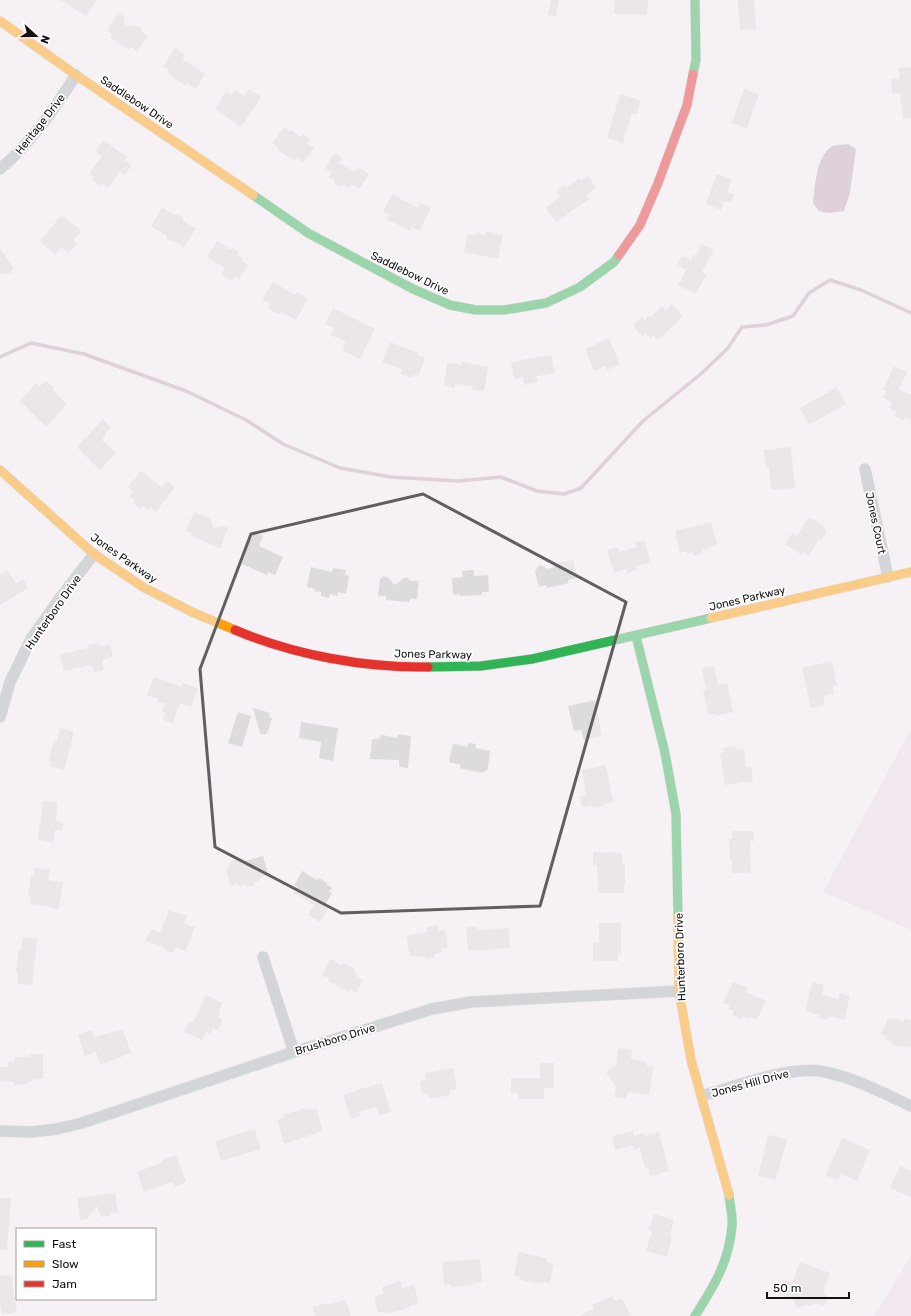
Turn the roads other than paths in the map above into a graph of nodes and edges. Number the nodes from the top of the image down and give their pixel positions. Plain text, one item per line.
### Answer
1 (695, 0) edge
2 (0, 21) edge
3 (76, 76) junction
4 (0, 169) edge
5 (0, 470) edge
6 (865, 470) dead end
7 (94, 554) junction
8 (911, 572) edge
9 (888, 577) junction
10 (636, 636) junction
11 (0, 717) edge
12 (263, 957) dead end
13 (679, 991) junction
14 (294, 1052) junction
15 (702, 1096) junction
16 (911, 1106) edge
17 (0, 1131) edge
18 (695, 1316) edge

1 - 3 street, Saddlebow Drive
2 - 3 street, Saddlebow Drive
3 - 4 street, Heritage Drive
5 - 7 street, Jones Parkway
6 - 9 street, Jones Court
7 - 10 street, Jones Parkway
7 - 11 street, Hunterboro Drive
8 - 9 street, Jones Parkway
9 - 10 street, Jones Parkway
10 - 13 street, Hunterboro Drive
12 - 14 street
13 - 14 street, Brushboro Drive
13 - 15 street, Hunterboro Drive
14 - 17 street, Brushboro Drive
15 - 16 street, Jones Hill Drive
15 - 18 street, Hunterboro Drive

